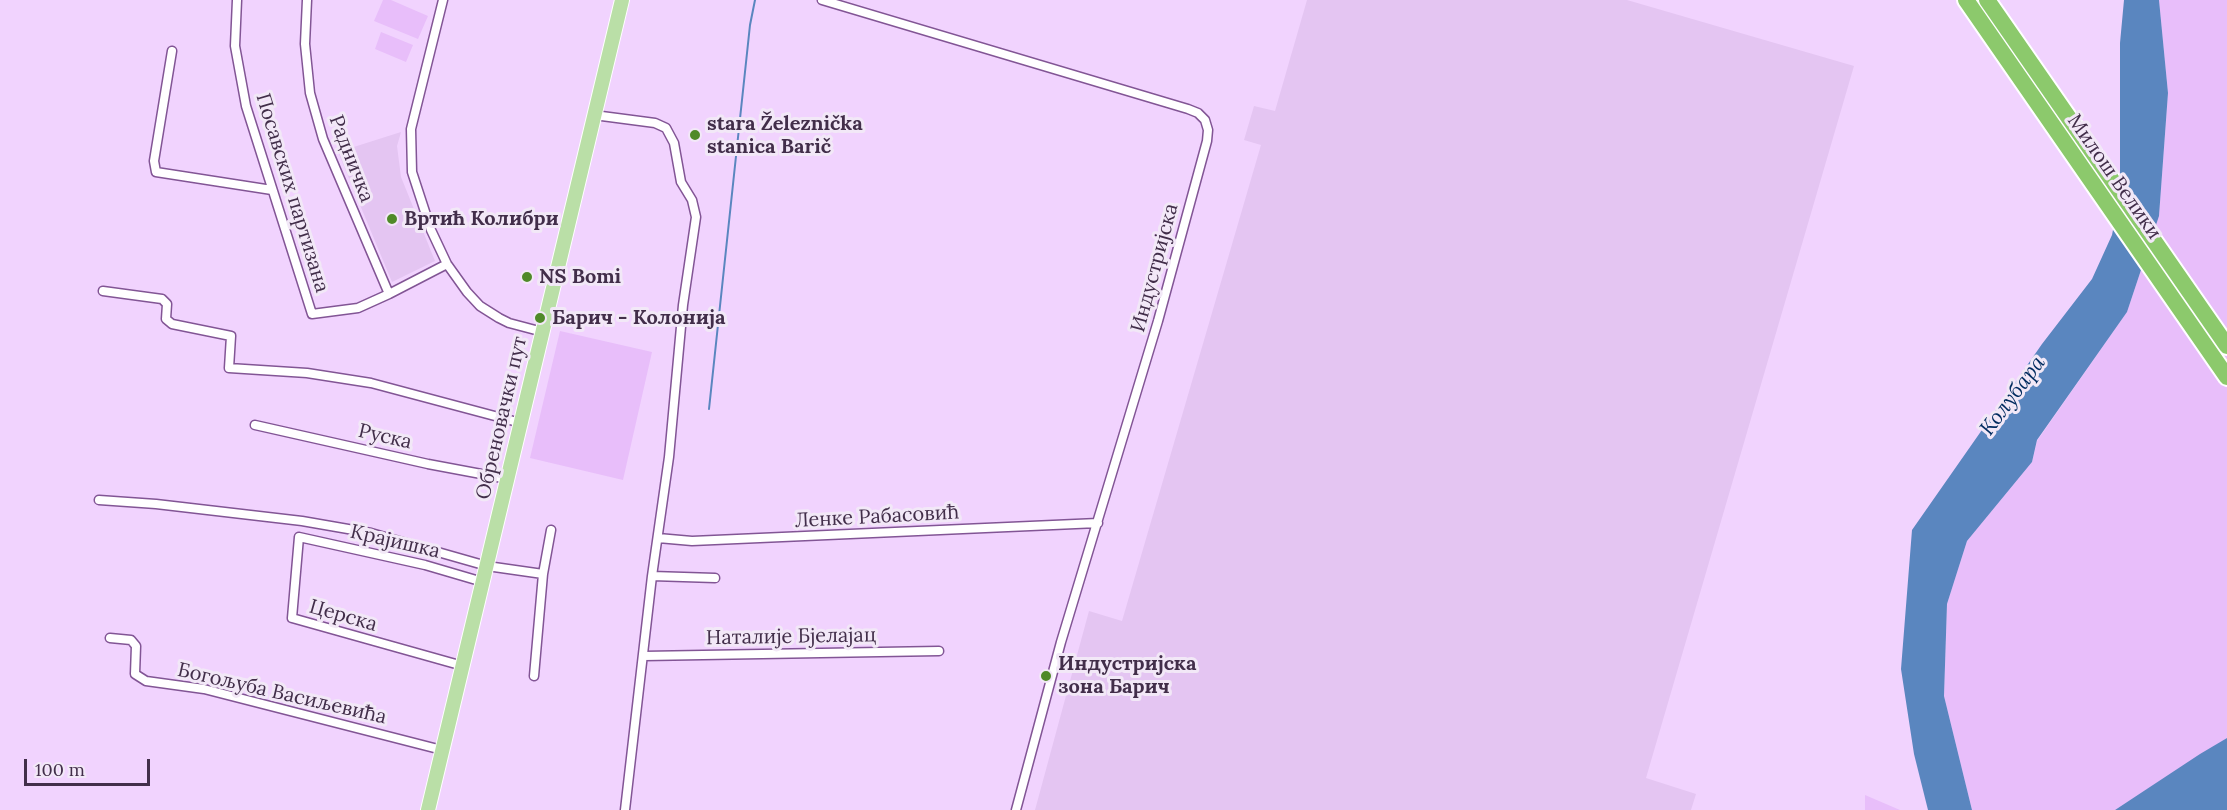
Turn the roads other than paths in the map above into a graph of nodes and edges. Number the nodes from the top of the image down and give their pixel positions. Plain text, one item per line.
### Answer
1 (237, 0) edge
2 (307, 0) edge
3 (443, 0) edge
4 (622, 0) edge
5 (822, 0) edge
6 (1966, 0) edge
7 (1987, 0) edge
8 (172, 51) dead end
9 (594, 115) junction
10 (272, 190) junction
11 (447, 264) junction
12 (103, 291) dead end
13 (389, 294) junction
14 (543, 332) junction
15 (2227, 346) edge
16 (2227, 377) edge
17 (521, 423) junction
18 (255, 425) dead end
19 (508, 479) junction
20 (99, 500) dead end
21 (1098, 523) junction
22 (551, 530) dead end
23 (299, 537) joint
24 (658, 538) junction
25 (487, 566) junction
26 (543, 574) junction
27 (652, 576) junction
28 (715, 578) dead end
29 (483, 582) junction
30 (110, 638) dead end
31 (939, 651) dead end
32 (644, 656) junction
33 (463, 666) junction
34 (534, 676) dead end
35 (442, 750) junction
36 (428, 810) edge
37 (625, 810) edge
38 (1016, 810) edge

1 - 10 street, Посавских партизана
2 - 13 street, Радничка
3 - 11 street
4 - 9 main road, Обреновачки пут
5 - 21 street, Индустријска
6 - 16 highway, Милош Велики
7 - 15 highway, Милош Велики
8 - 10 street
9 - 14 main road, Обреновачки пут
9 - 24 street
10 - 13 street, Посавских партизана
11 - 13 street
11 - 14 street
12 - 17 street
14 - 17 main road, Обреновачки пут
17 - 19 main road, Обреновачки пут
18 - 19 street, Руска
19 - 25 main road, Обреновачки пут
20 - 25 street
21 - 24 street, Ленке Рабасовић
21 - 38 street, Индустријска
22 - 26 street
23 - 29 street, Крајишка
23 - 33 street, Церска
24 - 27 street
25 - 26 street
25 - 29 main road, Обреновачки пут
26 - 34 street
27 - 28 street
27 - 32 street
29 - 33 main road, Обреновачки пут
30 - 35 street, Богољуба Васиљевића
31 - 32 street, Наталије Бјелајац
32 - 37 street
33 - 35 main road, Обреновачки пут
35 - 36 main road, Обреновачки пут

